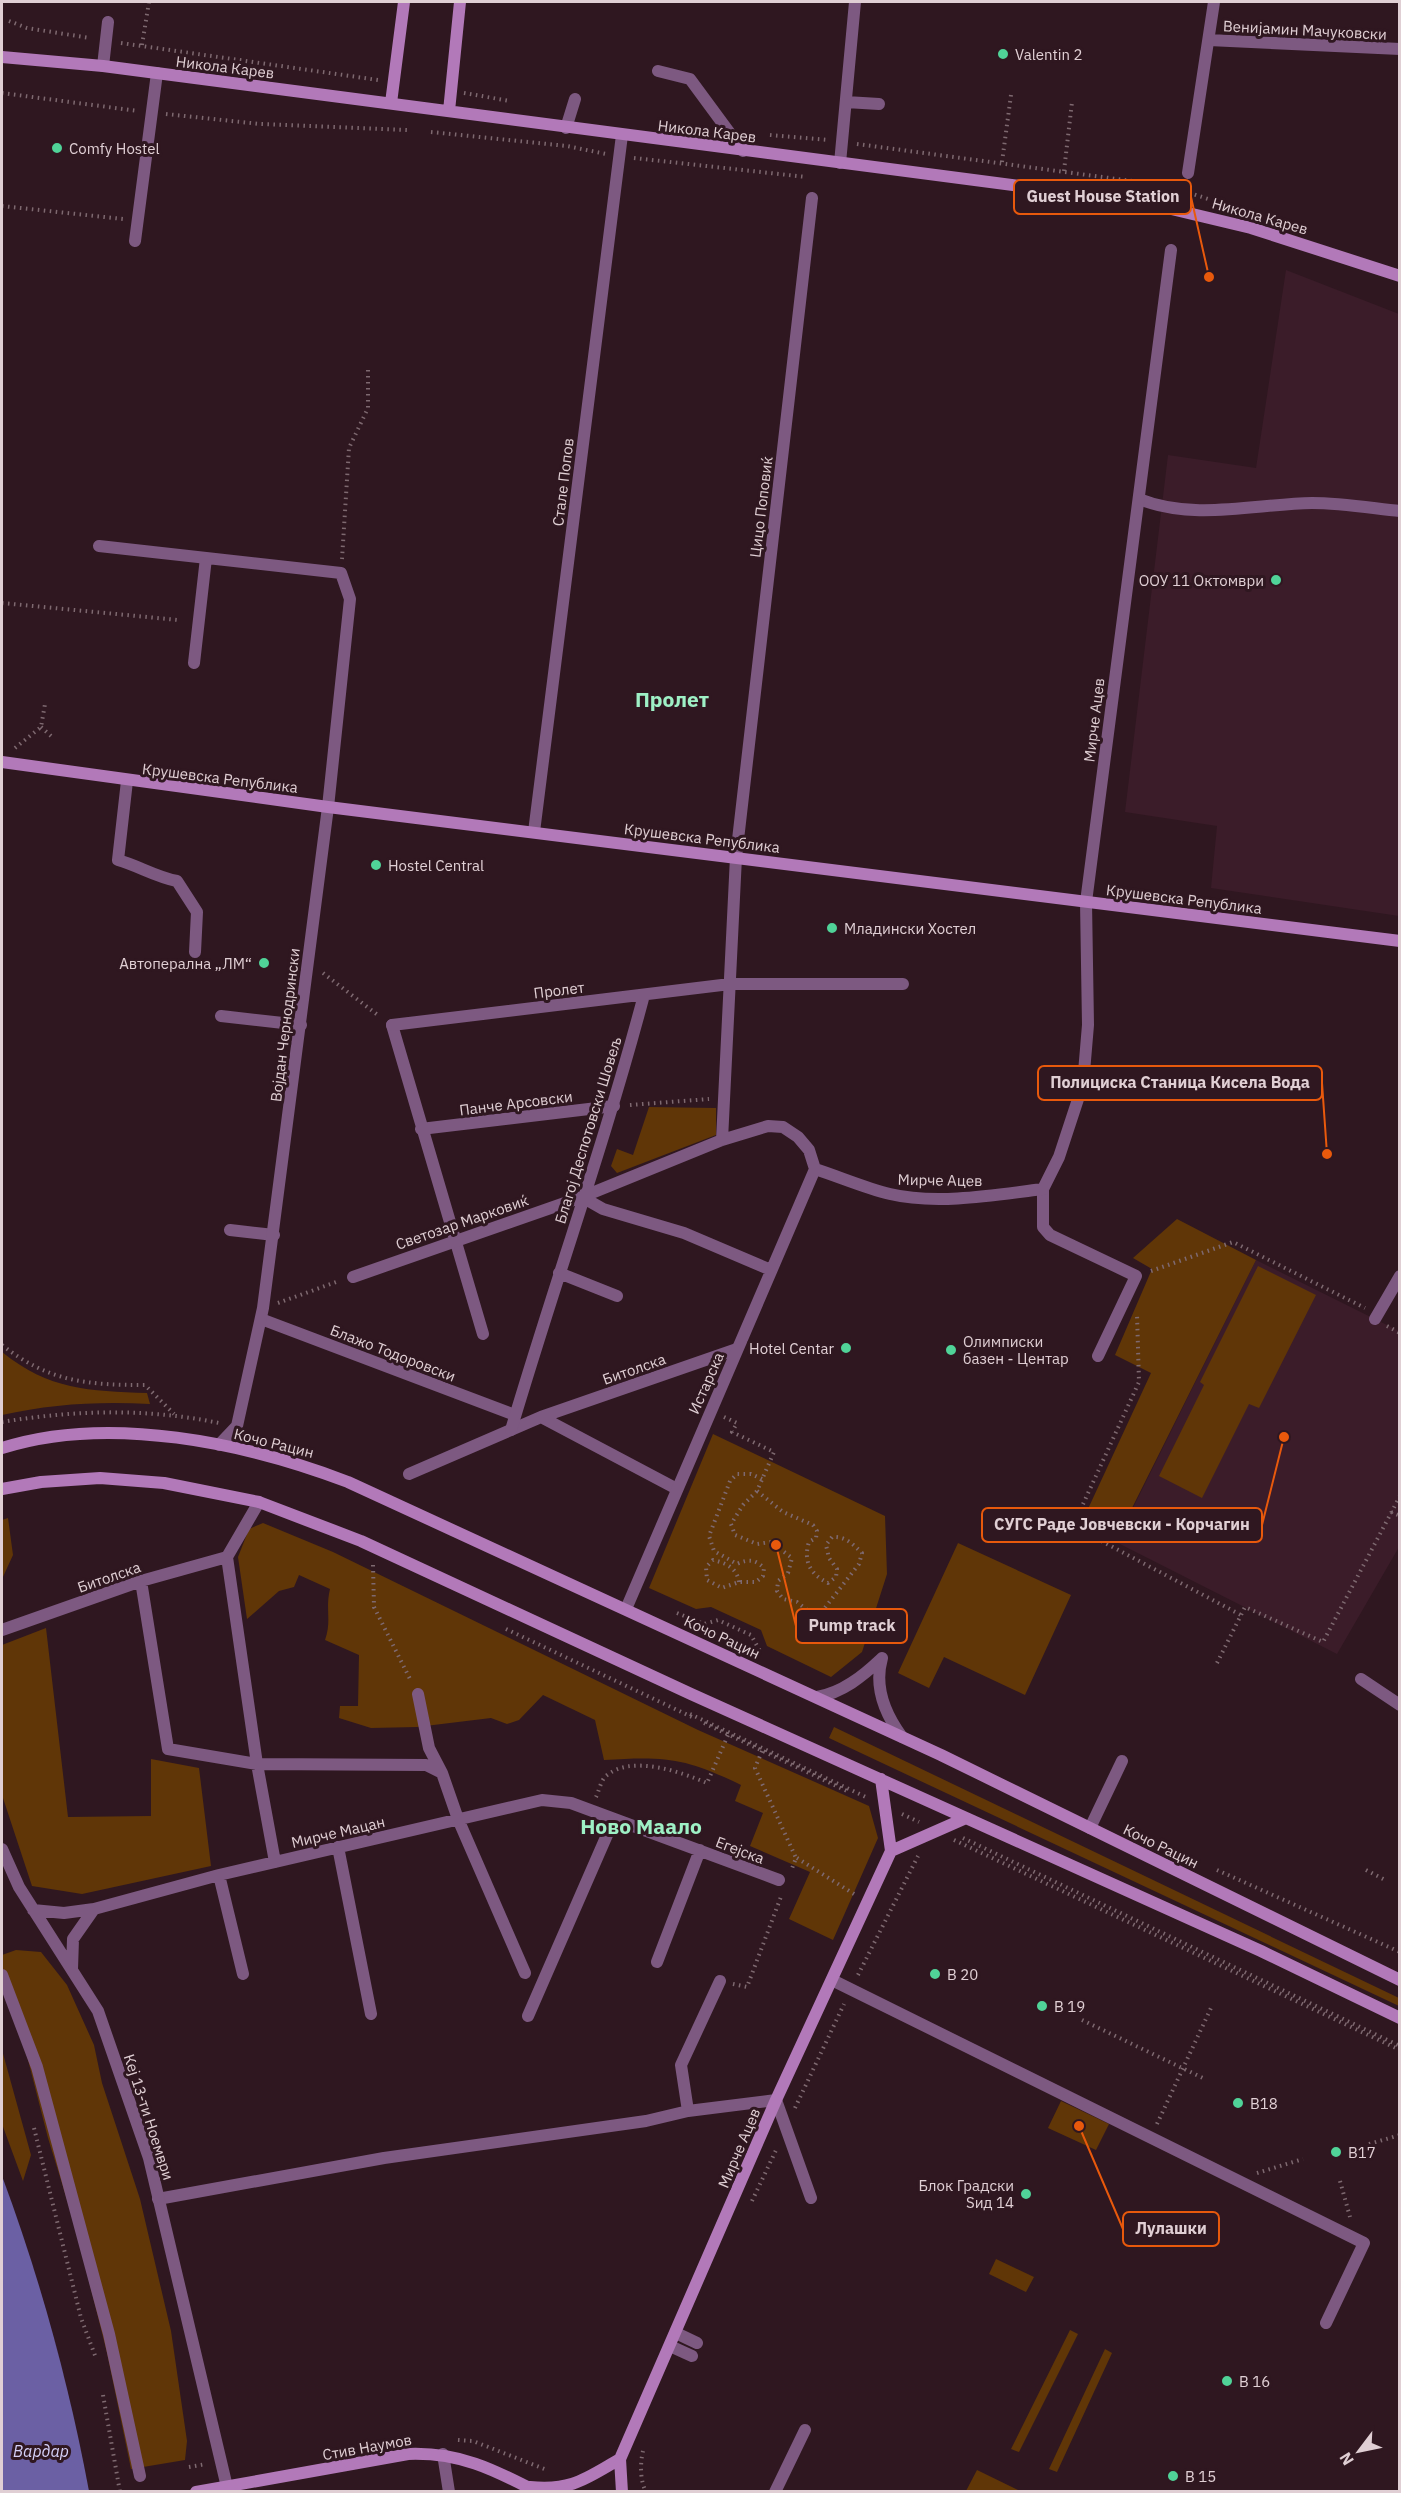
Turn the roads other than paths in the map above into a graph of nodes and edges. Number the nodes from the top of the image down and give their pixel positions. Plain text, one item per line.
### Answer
1 (404, 2) edge
2 (460, 2) edge
3 (855, 2) edge
4 (1214, 2) edge
5 (108, 22) dead end
6 (1209, 40) junction
7 (1400, 49) edge
8 (2, 57) edge
9 (103, 66) junction
10 (658, 71) dead end
11 (158, 74) junction
12 (575, 99) dead end
13 (846, 102) junction
14 (391, 104) junction
15 (879, 104) dead end
16 (449, 111) junction
17 (566, 128) junction
18 (622, 135) junction
19 (743, 151) junction
20 (840, 163) junction
21 (1188, 173) dead end
22 (812, 198) dead end
23 (135, 241) dead end
24 (1171, 250) dead end
25 (1400, 276) edge
26 (1139, 499) junction
27 (1400, 511) edge
28 (99, 546) dead end
29 (206, 558) junction
30 (194, 663) dead end
31 (2, 762) edge
32 (127, 781) junction
33 (328, 807) junction
34 (534, 832) junction
35 (736, 857) junction
36 (1086, 902) junction
37 (1400, 941) edge
38 (195, 952) dead end
39 (730, 984) junction
40 (903, 984) dead end
41 (644, 995) junction
42 (221, 1016) dead end
43 (301, 1025) junction
44 (614, 1106) junction
45 (421, 1130) junction
46 (722, 1140) junction
47 (815, 1169) junction
48 (1043, 1189) junction
49 (582, 1197) junction
50 (230, 1230) dead end
51 (274, 1235) junction
52 (456, 1239) junction
53 (771, 1270) junction
54 (559, 1273) junction
55 (353, 1277) road end
56 (1397, 1285) edge
57 (617, 1296) dead end
58 (262, 1313) junction
59 (1377, 1317) road end
60 (483, 1334) dead end
61 (736, 1349) junction
62 (1098, 1356) dead end
63 (515, 1415) junction
64 (541, 1417) junction
65 (511, 1430) junction
66 (219, 1444) junction
67 (6, 1446) edge
68 (408, 1474) dead end
69 (677, 1488) junction
70 (2, 1489) edge
71 (259, 1502) junction
72 (227, 1557) junction
73 (141, 1581) junction
74 (626, 1609) junction
75 (2, 1630) edge
76 (1361, 1679) dead end
77 (418, 1694) road end
78 (818, 1697) junction
79 (1400, 1705) edge
80 (902, 1737) junction
81 (1122, 1761) dead end
82 (257, 1764) junction
83 (442, 1773) junction
84 (881, 1779) junction
85 (590, 1810) joint
86 (966, 1818) junction
87 (458, 1819) junction
88 (614, 1819) junction
89 (1090, 1828) junction
90 (338, 1847) junction
91 (2, 1849) edge
92 (700, 1850) junction
93 (891, 1851) junction
94 (275, 1862) junction
95 (219, 1875) junction
96 (778, 1880) dead end
97 (94, 1909) junction
98 (33, 1910) junction
99 (657, 1962) dead end
100 (72, 1970) junction
101 (525, 1973) dead end
102 (243, 1974) dead end
103 (2, 1975) edge
104 (1398, 1975) edge
105 (832, 1980) junction
106 (720, 1981) dead end
107 (371, 2014) dead end
108 (528, 2016) dead end
109 (1400, 2018) edge
110 (776, 2100) junction
111 (688, 2111) junction
112 (811, 2198) dead end
113 (158, 2199) junction
114 (1326, 2323) dead end
115 (676, 2333) junction
116 (697, 2343) dead end
117 (670, 2346) junction
118 (692, 2355) dead end
119 (805, 2430) dead end
120 (443, 2454) junction
121 (620, 2459) junction
122 (140, 2476) dead end
123 (227, 2487) junction
124 (532, 2489) edge
125 (196, 2492) edge
126 (448, 2492) edge
127 (622, 2492) edge
128 (775, 2492) edge

1 - 14 street
2 - 16 street
3 - 13 street
4 - 6 street, Венијамин Мачуковски
5 - 9 street
6 - 7 street, Венијамин Мачуковски
6 - 21 street, Венијамин Мачуковски
8 - 9 street, Никола Карев
9 - 11 street, Никола Карев
10 - 19 street
11 - 14 street, Никола Карев
11 - 23 street
12 - 17 street
13 - 15 street
13 - 20 street
14 - 16 street, Никола Карев
16 - 17 street, Никола Карев
17 - 18 street, Никола Карев
18 - 19 street, Никола Карев
18 - 34 street, Стале Попов
19 - 20 street, Никола Карев
20 - 25 street, Никола Карев
22 - 35 street, Цицо Поповиќ
24 - 26 street, Мирче Ацев
26 - 27 street
26 - 36 street, Мирче Ацев
28 - 29 street
29 - 30 street
29 - 33 street, Војдан Чернодрински
31 - 32 street, Крушевска Република
32 - 33 street, Крушевска Република
32 - 38 street
33 - 34 street, Крушевска Република
33 - 43 street, Војдан Чернодрински
34 - 35 street, Крушевска Република
35 - 36 street, Крушевска Република
35 - 39 street
36 - 37 street, Крушевска Република
36 - 48 street, Мирче Ацев
39 - 40 street, Пролет
39 - 41 street, Пролет
39 - 46 street
41 - 44 street, Благој Деспотовски Шовељ
41 - 45 street, Пролет
42 - 43 street
43 - 51 street, Војдан Чернодрински
44 - 45 street, Панче Арсовски
44 - 49 street, Благој Деспотовски Шовељ
45 - 52 street
46 - 47 street
46 - 49 street, Светозар Марковиќ
47 - 48 street, Мирче Ацев
47 - 53 street, Истарска
48 - 62 street, Мирче Ацев
49 - 52 street, Светозар Марковиќ
49 - 53 street
49 - 54 street, Благој Деспотовски Шовељ
50 - 51 street
51 - 58 street, Војдан Чернодрински
52 - 55 street, Светозар Марковиќ
52 - 60 street
53 - 61 street, Истарска
54 - 57 street
54 - 63 street, Благој Деспотовски Шовељ
56 - 59 street
58 - 63 street, Блажо Тодоровски
58 - 66 street, Војдан Чернодрински
61 - 64 street, Битолска
61 - 69 street, Истарска
63 - 65 street, Благој Деспотовски Шовељ
64 - 65 street, Битолска
64 - 69 street
65 - 68 street, Битолска
66 - 67 street, Кочо Рацин
66 - 74 street, Кочо Рацин
69 - 74 street, Истарска
70 - 71 street
71 - 72 street
71 - 84 street
72 - 73 street, Битолска
72 - 82 street
73 - 75 street, Битолска
73 - 82 street
74 - 78 street, Кочо Рацин
76 - 79 street
77 - 83 street
78 - 80 street, Кочо Рацин
78 - 80 street
80 - 89 street, Кочо Рацин
81 - 89 street
82 - 83 street
82 - 94 street
83 - 87 street
84 - 86 street
84 - 93 street
85 - 87 street, Мирче Мацан
85 - 88 street, Егејска
86 - 93 street
86 - 109 street
87 - 90 street, Мирче Мацан
87 - 101 street
88 - 92 street, Егејска
88 - 108 street
89 - 104 street, Кочо Рацин
90 - 94 street, Мирче Мацан
90 - 107 street
91 - 98 street, Кеј 13-ти Ноември
92 - 96 street, Егејска
92 - 99 street
93 - 105 street, Мирче Ацев
94 - 95 street, Мирче Мацан
95 - 97 street, Мирче Мацан
95 - 102 street
97 - 98 street, Мирче Мацан
97 - 100 street
98 - 100 street, Кеј 13-ти Ноември
100 - 113 street, Кеј 13-ти Ноември
103 - 122 street
105 - 110 street, Мирче Ацев
105 - 114 street
106 - 111 street
110 - 111 street
110 - 112 street
110 - 115 street, Мирче Ацев
111 - 113 street
113 - 123 street, Кеј 13-ти Ноември
115 - 116 street
115 - 117 street, Мирче Ацев
117 - 118 street
117 - 121 street, Мирче Ацев
119 - 128 street
120 - 123 street, Стив Наумов
120 - 124 street, Стив Наумов
120 - 126 street
121 - 124 street
121 - 127 street, Мирче Ацев
123 - 125 street, Стив Наумов

